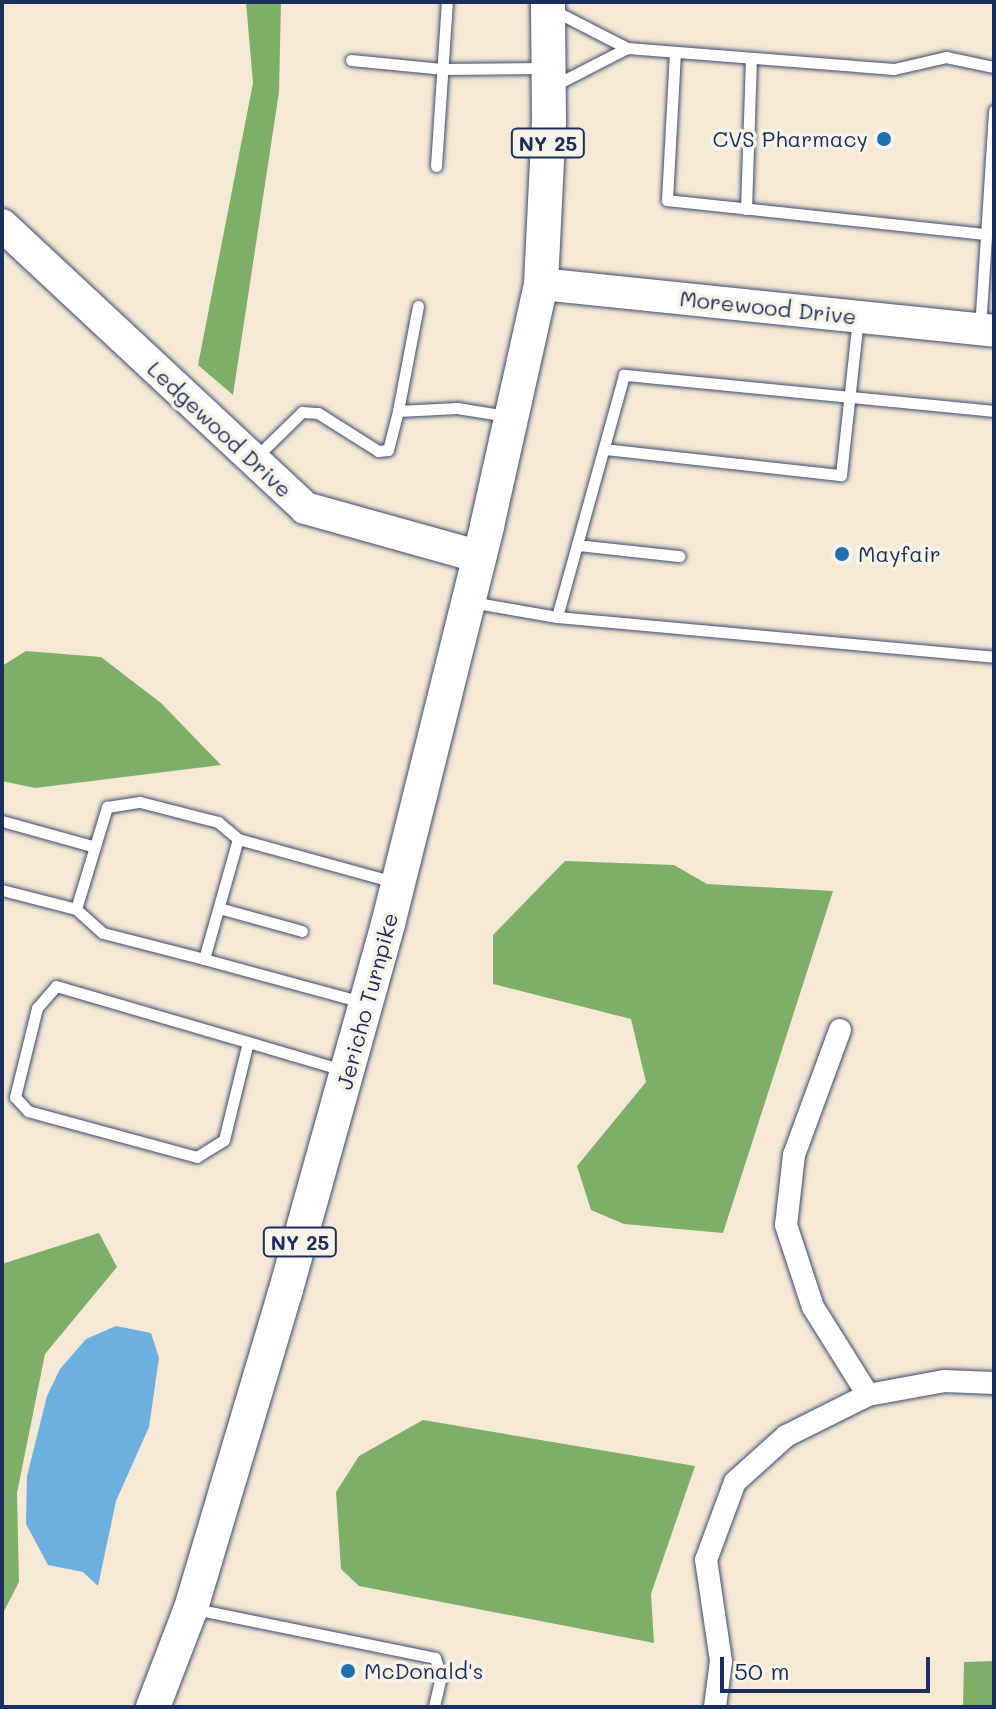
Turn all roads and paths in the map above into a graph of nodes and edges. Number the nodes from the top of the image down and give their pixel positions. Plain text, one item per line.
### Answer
1 (447, 2) edge
2 (548, 4) edge
3 (627, 48) junction
4 (675, 52) junction
5 (751, 58) junction
6 (351, 60) dead end
7 (994, 67) edge
8 (442, 69) junction
9 (549, 78) junction
10 (994, 110) edge
11 (436, 166) dead end
12 (746, 209) junction
13 (2, 225) edge
14 (986, 234) junction
15 (541, 284) junction
16 (418, 306) dead end
17 (859, 317) junction
18 (987, 330) edge
19 (850, 397) junction
20 (398, 411) junction
21 (994, 411) edge
22 (512, 417) junction
23 (604, 449) junction
24 (253, 460) junction
25 (577, 545) junction
26 (679, 556) dead end
27 (480, 557) junction
28 (468, 601) junction
29 (557, 617) junction
30 (994, 657) edge
31 (2, 821) edge
32 (238, 839) junction
33 (92, 846) junction
34 (399, 883) junction
35 (2, 890) edge
36 (219, 908) junction
37 (76, 909) junction
38 (302, 931) dead end
39 (204, 959) junction
40 (366, 1003) junction
41 (840, 1030) dead end
42 (248, 1042) junction
43 (347, 1071) junction
44 (994, 1383) edge
45 (868, 1395) junction
46 (191, 1608) junction
47 (153, 1707) edge
48 (434, 1707) edge
49 (715, 1707) edge

1 - 8 lane
2 - 3 lane
2 - 9 main road, NY 25
3 - 4 lane
3 - 9 lane
4 - 5 lane
4 - 12 lane
5 - 7 lane
5 - 12 lane
6 - 8 lane
8 - 9 lane
8 - 11 lane
9 - 15 main road, NY 25
10 - 14 lane
12 - 14 lane
13 - 24 street, Ledgewood Drive
14 - 18 lane
15 - 17 street, Morewood Drive
15 - 22 main road, Jericho Turnpike / NY 25
16 - 20 lane
17 - 18 street, Morewood Drive
17 - 19 lane
19 - 21 lane
19 - 23 lane
19 - 23 lane
20 - 22 lane
20 - 24 lane
22 - 27 main road, Jericho Turnpike / NY 25
23 - 25 lane
24 - 27 street, Ledgewood Drive
25 - 26 lane
25 - 29 lane
27 - 28 main road, Jericho Turnpike / NY 25
28 - 29 lane
28 - 34 main road, Jericho Turnpike / NY 25
29 - 30 lane
31 - 33 lane
32 - 33 lane
32 - 34 lane
32 - 36 lane
33 - 37 lane
34 - 40 main road, Jericho Turnpike / NY 25
35 - 37 lane
36 - 38 lane
36 - 39 lane
37 - 39 lane
39 - 40 lane
40 - 43 main road, Jericho Turnpike / NY 25
41 - 45 street
42 - 42 lane
42 - 43 lane
43 - 46 main road, Jericho Turnpike / NY 25
44 - 45 street
45 - 49 street
46 - 47 main road, Jericho Turnpike / NY 25
46 - 48 lane

